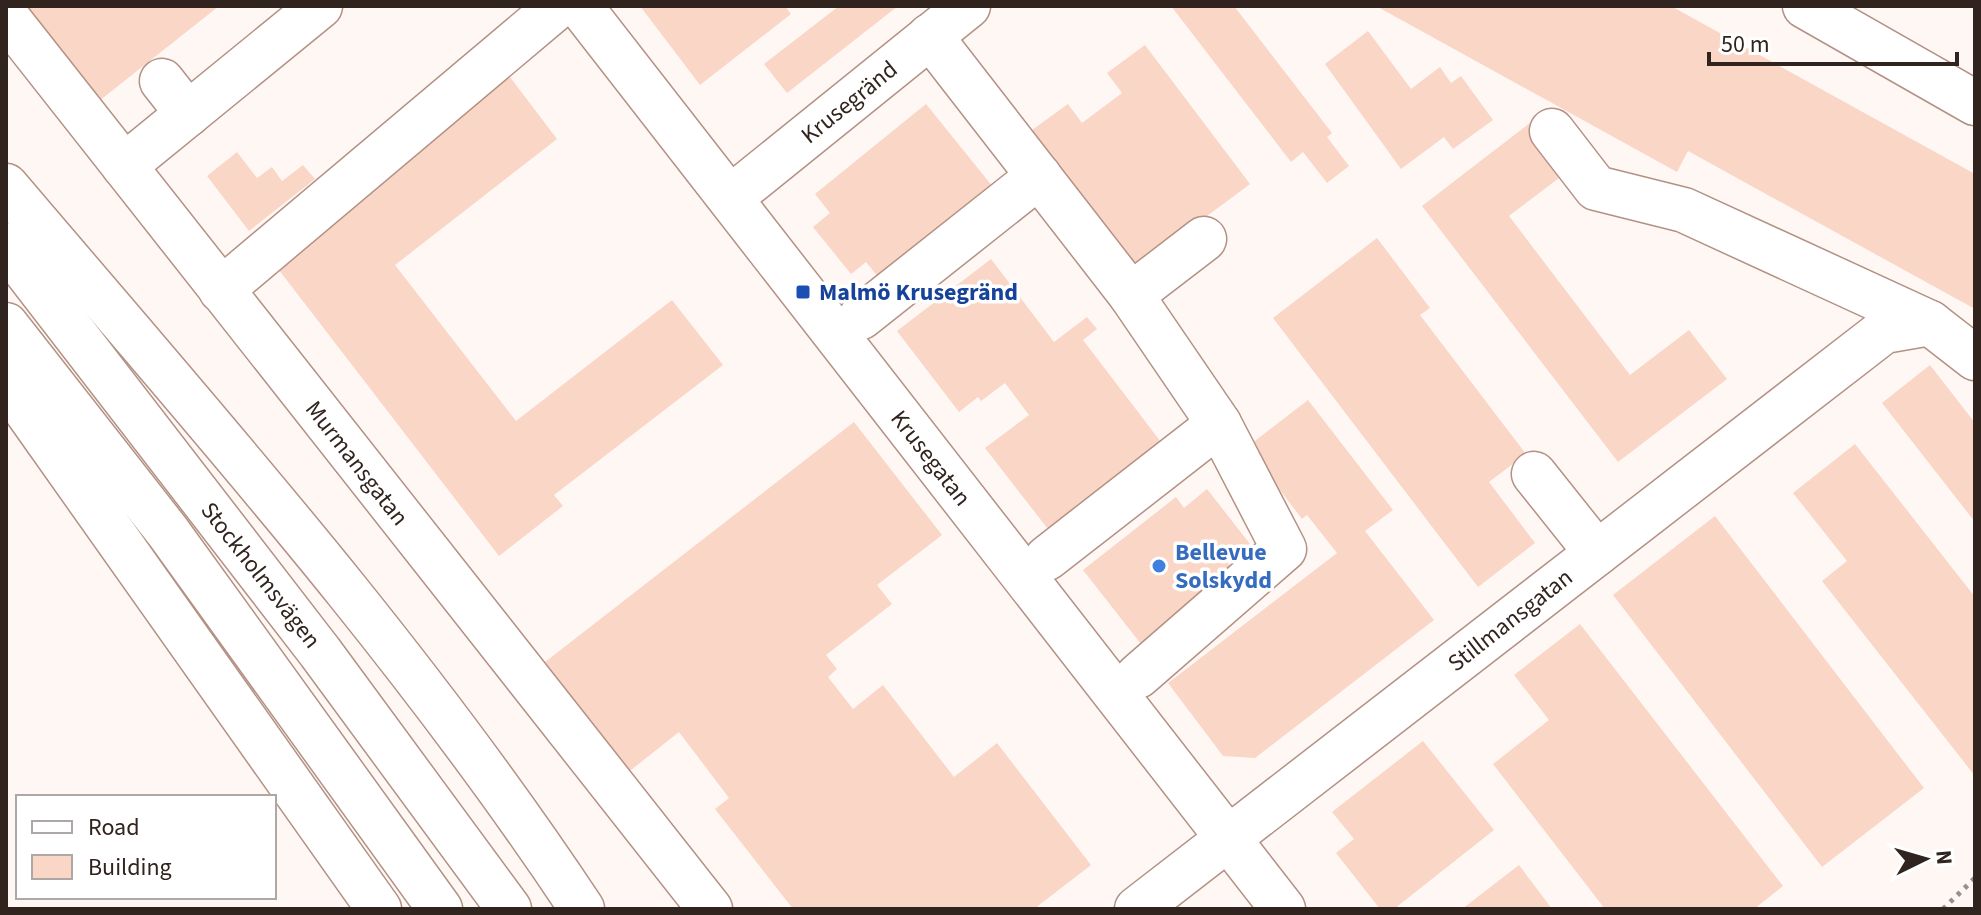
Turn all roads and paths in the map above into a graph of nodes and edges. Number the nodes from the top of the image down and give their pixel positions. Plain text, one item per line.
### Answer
1 (320, 6) edge
2 (558, 6) edge
3 (580, 6) edge
4 (968, 6) edge
5 (1805, 6) edge
6 (6, 16) edge
7 (930, 36) junction
8 (1975, 103) edge
9 (1552, 131) dead end
10 (124, 166) junction
11 (1039, 176) junction
12 (6, 186) edge
13 (730, 198) junction
14 (1204, 239) dead end
15 (6, 245) edge
16 (221, 290) junction
17 (1131, 295) junction
18 (861, 317) dead end
19 (1930, 323) junction
20 (6, 325) edge
21 (1975, 358) edge
22 (6, 382) edge
23 (1219, 424) junction
24 (1534, 474) dead end
25 (1597, 553) junction
26 (1047, 558) dead end
27 (1138, 676) dead end
28 (1226, 839) junction
29 (1975, 878) edge
30 (379, 909) edge
31 (440, 909) edge
32 (509, 909) edge
33 (582, 909) edge
34 (710, 909) edge
35 (1137, 909) edge
36 (1283, 909) edge
37 (1943, 909) edge

1 - 10 main road
2 - 16 main road
3 - 13 main road, Krusegatan
4 - 7 main road, Krusegränd
5 - 8 main road
6 - 10 main road, Murmansgatan
7 - 11 main road
7 - 13 main road, Krusegränd
9 - 19 main road
10 - 16 main road, Murmansgatan
11 - 17 main road
11 - 18 main road
12 - 33 main road
13 - 28 main road, Krusegatan
14 - 17 main road
15 - 32 main road, Stockholmsvägen
16 - 34 main road, Murmansgatan
17 - 23 main road
19 - 21 main road
19 - 25 main road, Stillmansgatan
20 - 31 main road, Stockholmsvägen
22 - 30 main road
23 - 26 main road
23 - 27 main road
24 - 25 main road
25 - 28 main road, Stillmansgatan
28 - 35 main road, Stillmansgatan
28 - 36 main road, Krusegatan
29 - 37 path

